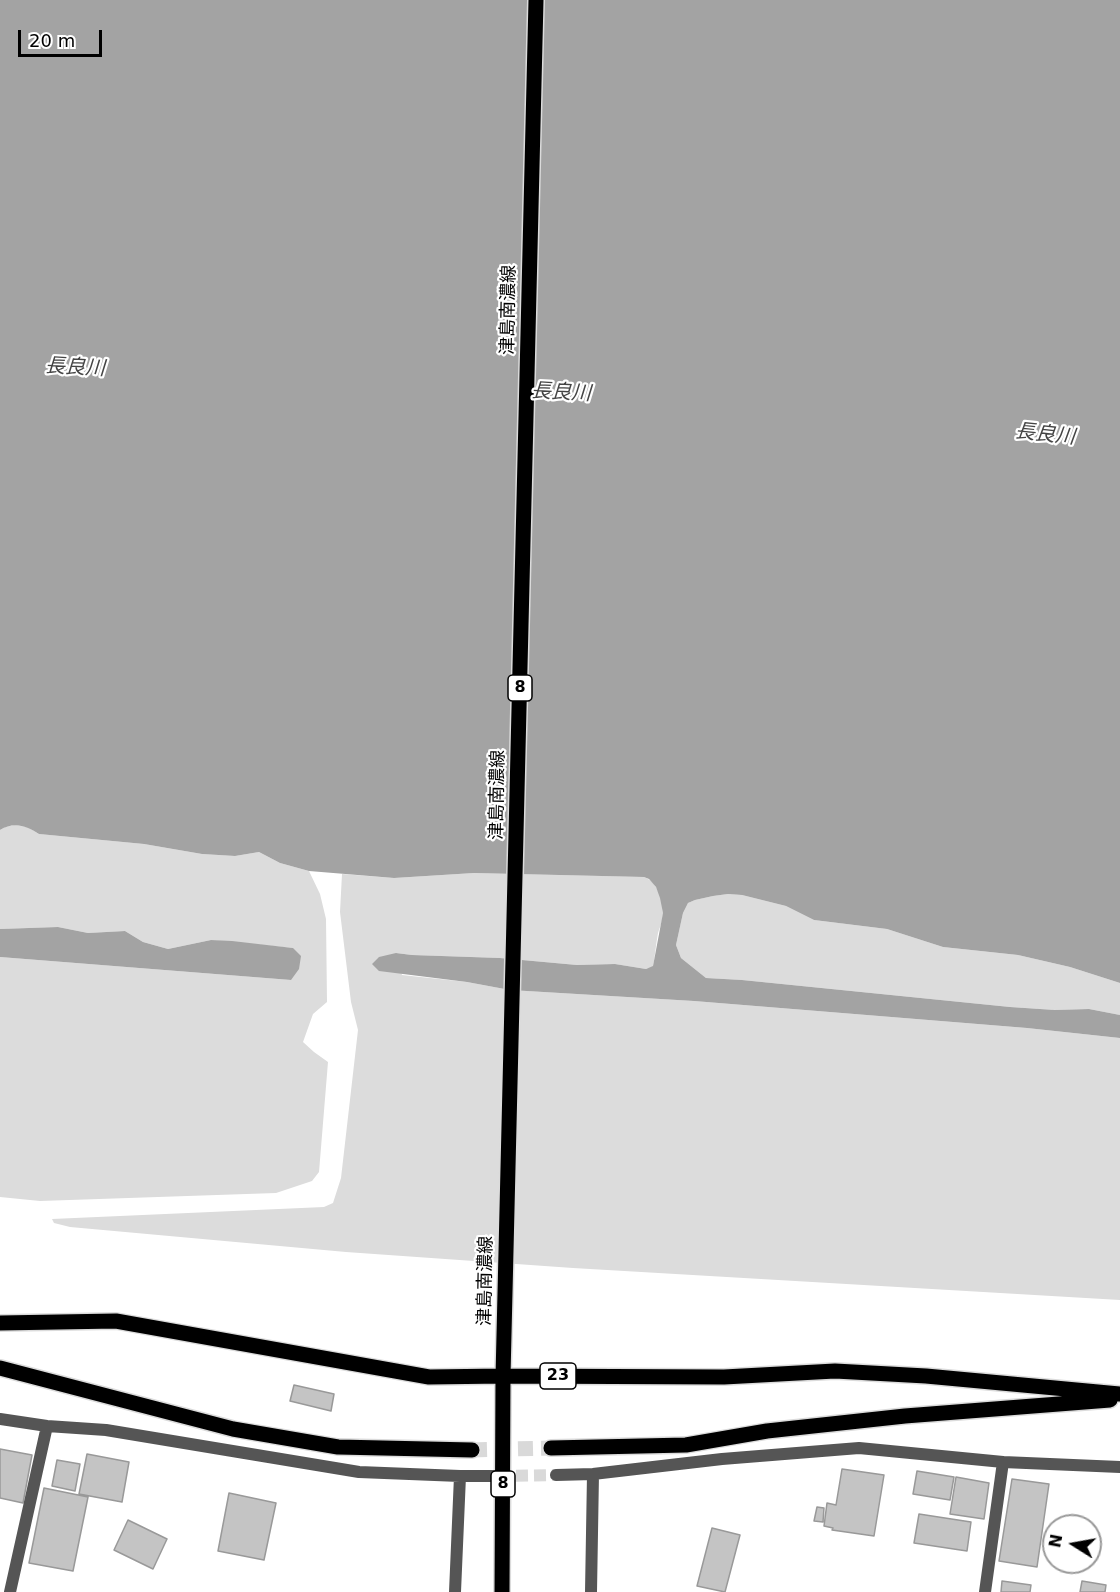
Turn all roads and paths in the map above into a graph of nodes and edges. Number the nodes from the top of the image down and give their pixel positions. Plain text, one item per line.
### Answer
1 (536, 0) edge
2 (0, 1323) edge
3 (0, 1368) edge
4 (503, 1376) junction
5 (1120, 1394) edge
6 (1120, 1399) edge
7 (0, 1419) edge
8 (47, 1425) junction
9 (551, 1448) tunnel mouth
10 (472, 1450) tunnel mouth
11 (1003, 1462) junction
12 (1120, 1467) edge
13 (593, 1474) junction
14 (556, 1475) tunnel mouth
15 (460, 1476) junction
16 (498, 1476) tunnel mouth
17 (10, 1592) edge
18 (455, 1592) edge
19 (502, 1592) edge
20 (591, 1592) edge
21 (985, 1592) edge

1 - 4 main road, 津島南濃線 / 8
2 - 4 main road, 23
3 - 10 main road
4 - 5 main road, 23
4 - 19 main road, 津島南濃線 / 8
6 - 9 main road
7 - 8 street
8 - 15 street
8 - 17 street
11 - 12 street
11 - 13 street
11 - 21 street
13 - 14 street
13 - 20 street
15 - 16 street
15 - 18 street

